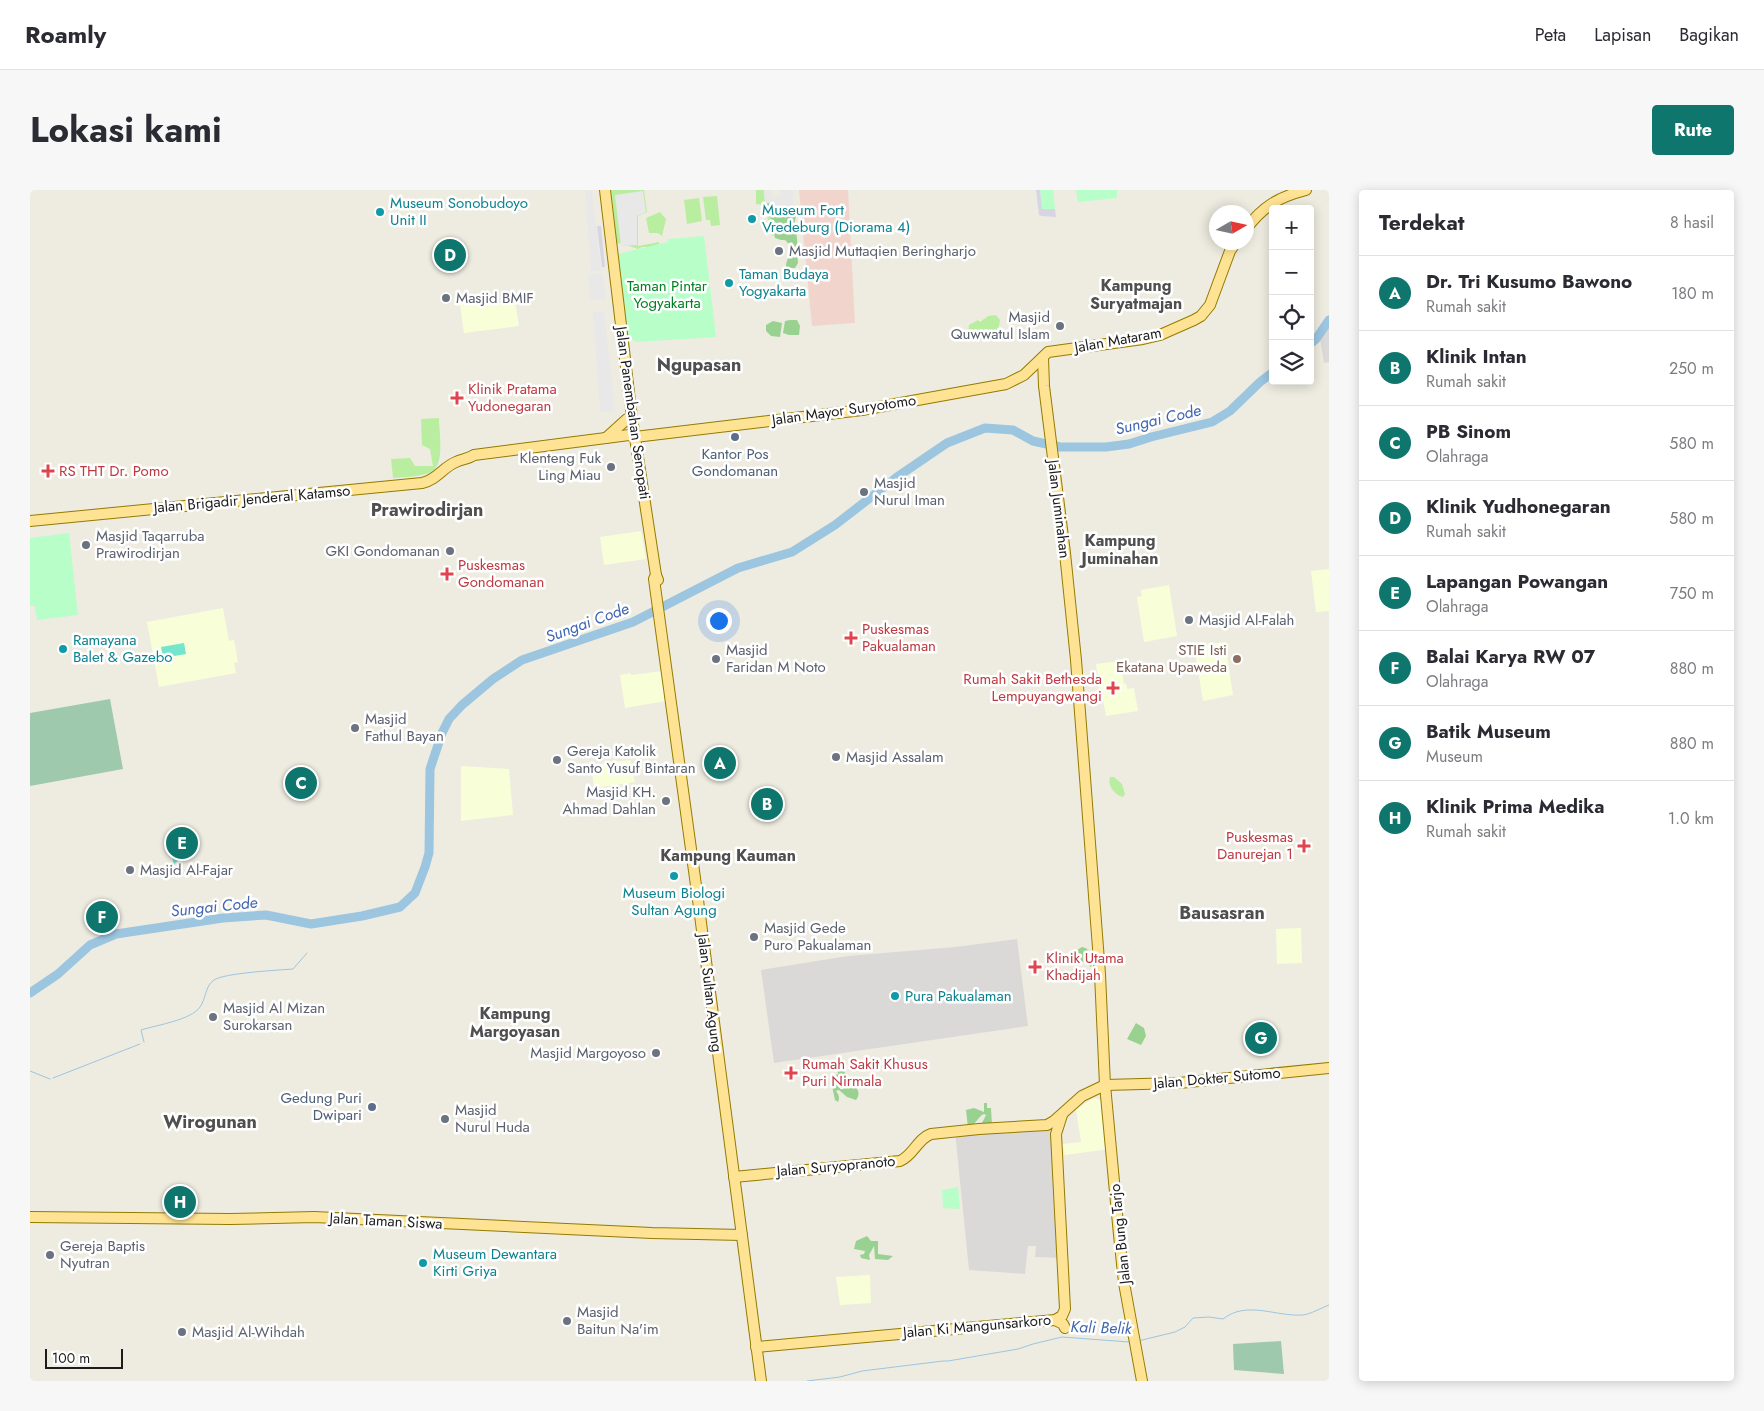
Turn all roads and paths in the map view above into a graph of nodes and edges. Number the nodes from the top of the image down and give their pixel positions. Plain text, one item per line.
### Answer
1 (600, 190) edge
2 (604, 190) edge
3 (1306, 190) edge
4 (1254, 219) edge
5 (1231, 250) edge
6 (1043, 358) junction
7 (1033, 368) junction
8 (1043, 376) junction
9 (627, 419) junction
10 (606, 438) junction
11 (632, 439) junction
12 (467, 460) junction
13 (30, 521) edge
14 (662, 619) joint
15 (1329, 1068) edge
16 (1105, 1085) junction
17 (1062, 1114) junction
18 (1047, 1125) junction
19 (1056, 1134) junction
20 (734, 1176) junction
21 (30, 1217) edge
22 (742, 1235) junction
23 (1055, 1320) junction
24 (1066, 1328) dead end
25 (756, 1347) junction
26 (760, 1381) edge
27 (1142, 1381) edge

1 - 9 main road, Jalan Panembahan Senopati
2 - 11 main road, Jalan Panembahan Senopati
3 - 4 main road
5 - 6 main road, Jalan Mataram
6 - 7 main road, Jalan Mayor Suryotomo
6 - 8 main road, Jalan Juminahan
7 - 8 main road
7 - 11 main road, Jalan Mayor Suryotomo
8 - 16 main road, Jalan Juminahan
9 - 10 main road
9 - 11 main road, Jalan Panembahan Senopati
10 - 11 main road, Jalan Brigadir Jenderal Katamso
10 - 12 main road, Jalan Brigadir Jenderal Katamso
11 - 12 main road, Jalan Brigadir Jenderal Katamso
11 - 14 main road, Jalan Panembahan Senopati
12 - 13 main road, Jalan Brigadir Jenderal Katamso
14 - 20 main road, Jalan Sultan Agung
15 - 16 main road, Jalan Dokter Sutomo
16 - 17 main road
16 - 27 main road, Jalan Bung Tarjo
17 - 18 main road
17 - 19 main road, Jalan Ki Mangunsarkoro
18 - 19 main road
18 - 20 main road, Jalan Suryopranoto
19 - 23 main road, Jalan Ki Mangunsarkoro
20 - 22 main road, Jalan Sultan Agung
21 - 22 main road, Jalan Taman Siswa
22 - 25 main road, Jalan Sultan Agung
23 - 24 main road
23 - 25 main road, Jalan Ki Mangunsarkoro
25 - 26 main road, Jalan Sultan Agung

